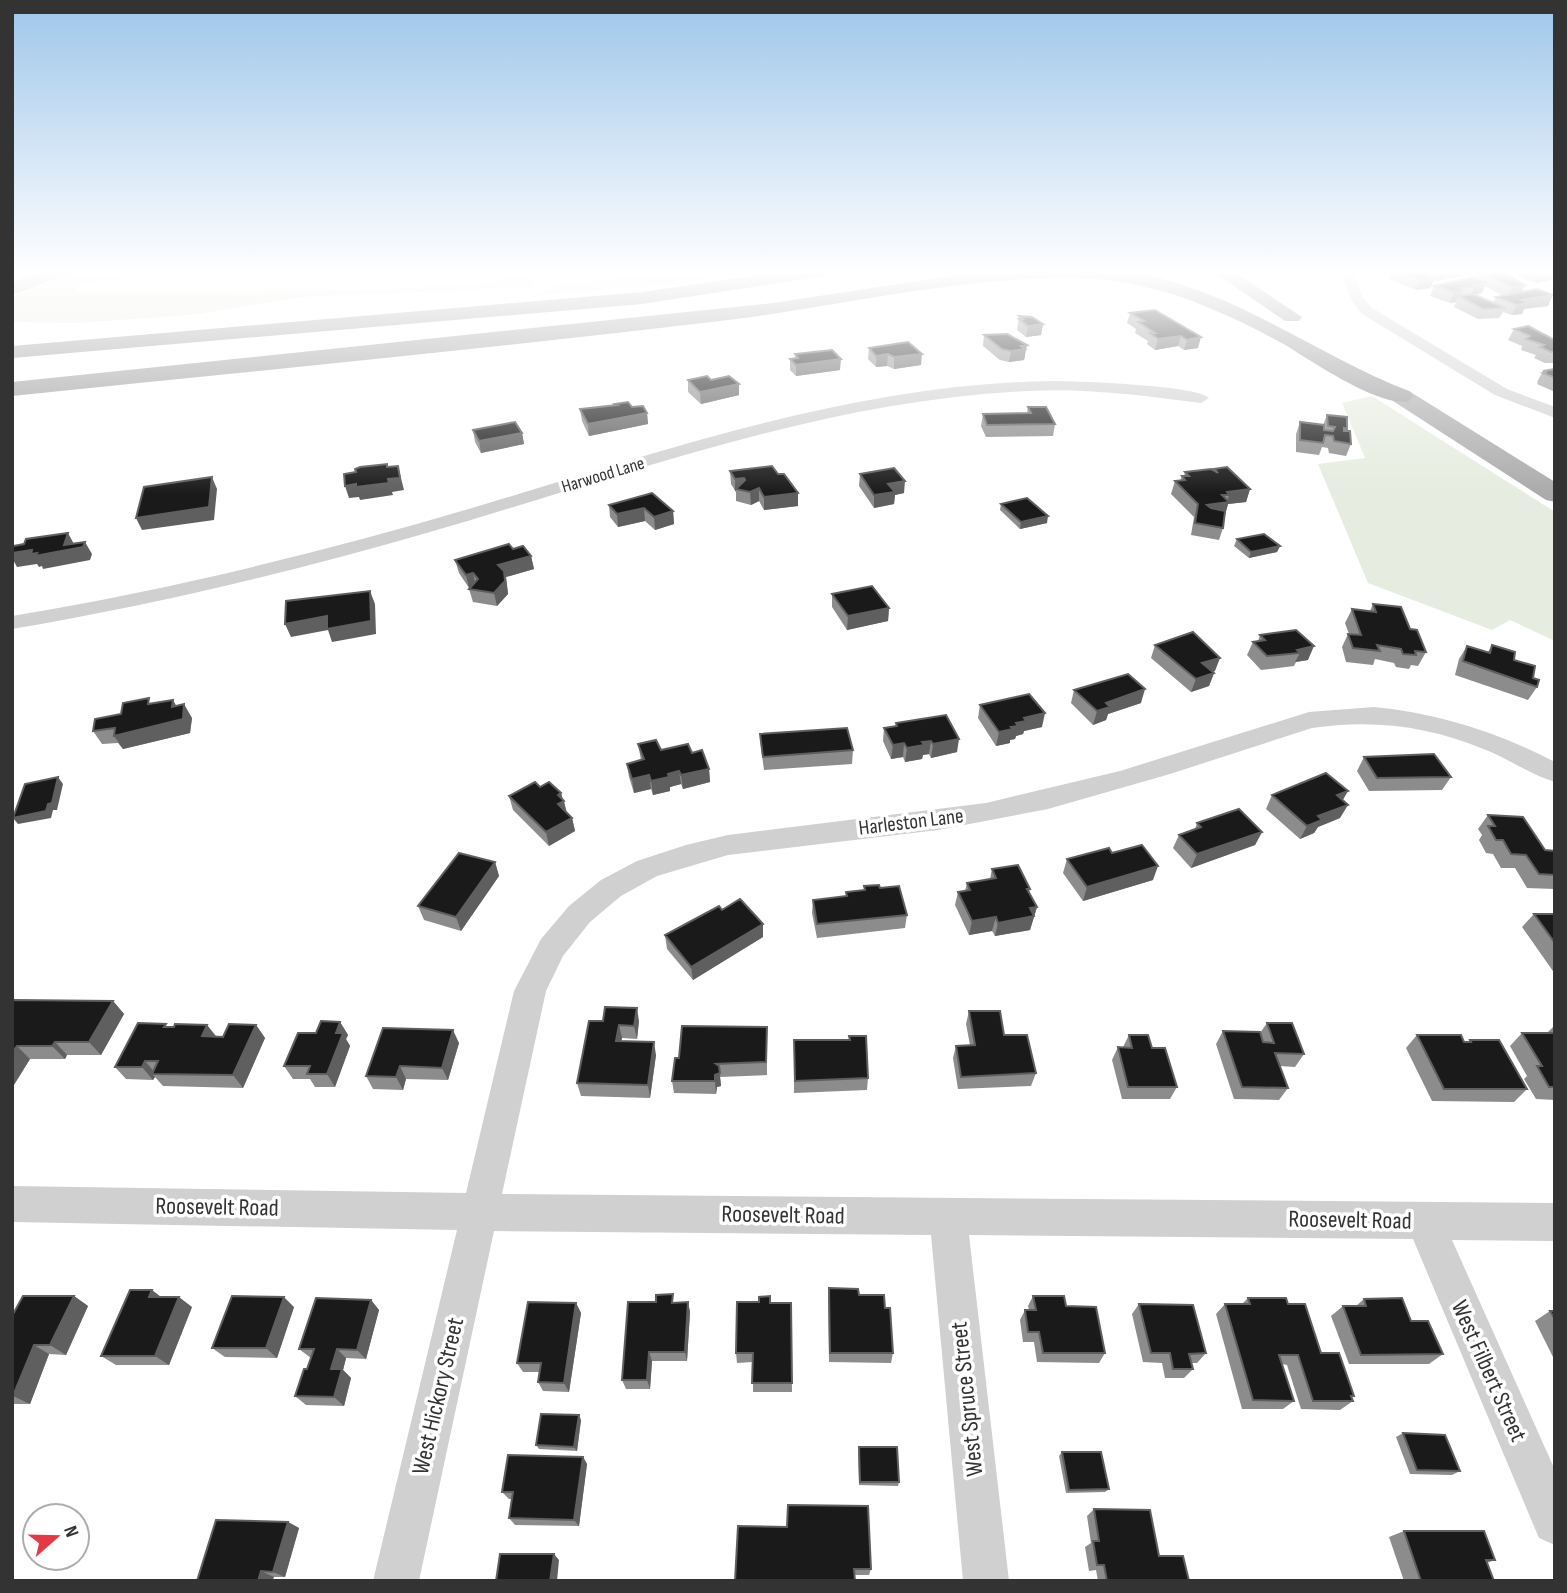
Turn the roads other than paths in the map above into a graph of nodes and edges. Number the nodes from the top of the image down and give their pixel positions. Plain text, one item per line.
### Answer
1 (89, 345) edge
2 (239, 345) edge
3 (423, 345) edge
4 (1298, 345) edge
5 (1312, 345) edge
6 (1328, 345) edge
7 (1337, 345) edge
8 (1424, 345) edge
9 (12, 352) edge
10 (12, 365) edge
11 (12, 389) edge
12 (1401, 396) junction
13 (1201, 398) dead end
14 (1555, 413) edge
15 (1555, 494) edge
16 (12, 623) edge
17 (1555, 773) edge
18 (13, 1205) edge
19 (480, 1212) junction
20 (948, 1216) junction
21 (1424, 1221) junction
22 (1555, 1222) edge
23 (1555, 1522) edge
24 (396, 1581) edge
25 (986, 1581) edge

1 - 9 highway
2 - 10 highway
3 - 11 highway
4 - 12 highway
5 - 12 highway
6 - 12 highway
7 - 12 highway
8 - 14 street
12 - 15 main road
13 - 16 street, Harwood Lane
17 - 19 street, Harleston Lane
18 - 19 street, Roosevelt Road
19 - 20 street, Roosevelt Road
19 - 24 street, West Hickory Street
20 - 21 street, Roosevelt Road
20 - 25 street, West Spruce Street
21 - 22 street, Roosevelt Road
21 - 23 street, West Filbert Street

